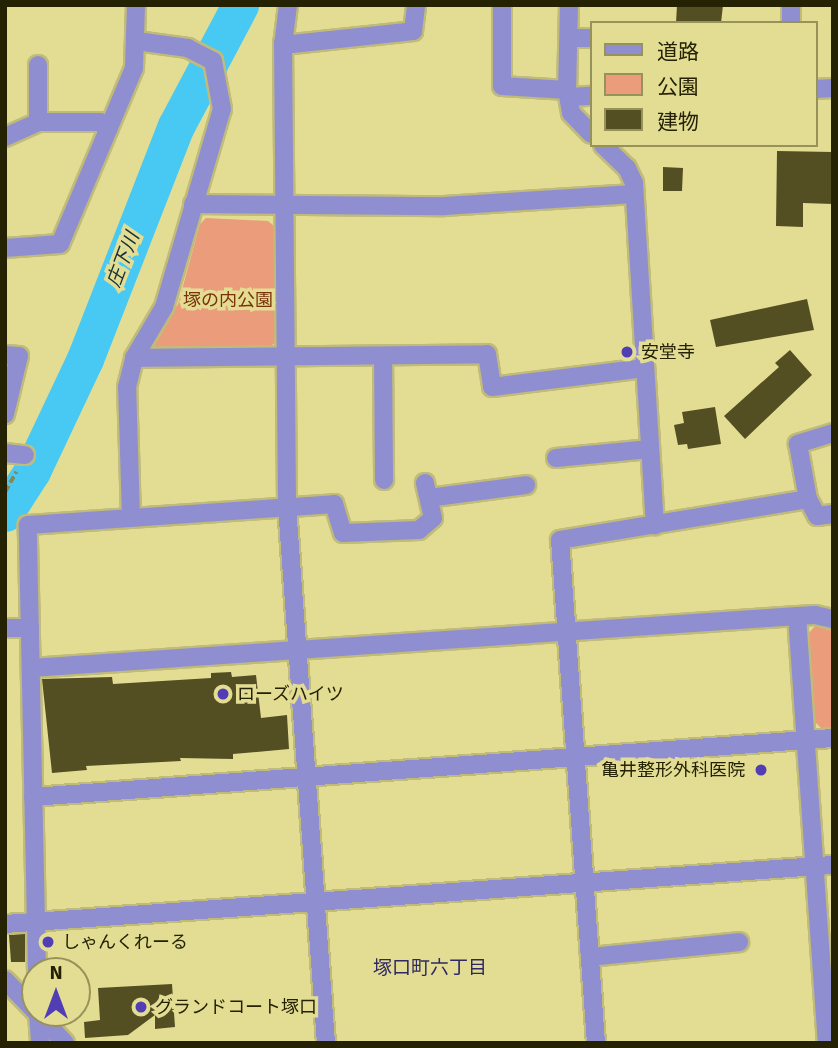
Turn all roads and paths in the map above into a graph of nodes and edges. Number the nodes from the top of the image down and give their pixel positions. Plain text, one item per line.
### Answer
1 (136, 5) edge
2 (288, 5) edge
3 (416, 5) edge
4 (502, 5) edge
5 (569, 5) edge
6 (569, 38) junction
7 (590, 38) edge
8 (136, 41) junction
9 (283, 45) junction
10 (38, 65) dead end
11 (568, 93) junction
12 (590, 96) edge
13 (38, 122) junction
14 (108, 129) junction
15 (590, 133) edge
16 (5, 137) edge
17 (605, 147) edge
18 (634, 194) junction
19 (195, 199) junction
20 (285, 206) junction
21 (5, 248) edge
22 (5, 355) edge
23 (383, 356) junction
24 (285, 357) junction
25 (134, 358) junction
26 (645, 368) junction
27 (5, 414) edge
28 (833, 433) edge
29 (650, 449) junction
30 (5, 453) edge
31 (25, 456) dead end
32 (556, 458) dead end
33 (384, 480) dead end
34 (526, 485) dead end
35 (808, 499) junction
36 (287, 506) junction
37 (833, 514) edge
38 (131, 518) junction
39 (655, 525) junction
40 (797, 616) junction
41 (833, 619) edge
42 (5, 628) edge
43 (30, 628) junction
44 (565, 631) junction
45 (296, 649) junction
46 (31, 668) junction
47 (833, 738) edge
48 (804, 739) junction
49 (577, 756) junction
50 (306, 775) junction
51 (33, 797) junction
52 (833, 865) edge
53 (813, 867) junction
54 (584, 884) junction
55 (315, 904) junction
56 (35, 922) junction
57 (5, 924) edge
58 (826, 932) edge
59 (739, 942) dead end
60 (36, 957) edge
61 (590, 957) junction
62 (5, 980) edge
63 (21, 996) edge
64 (50, 1027) edge
65 (65, 1043) edge
66 (326, 1043) edge
67 (596, 1043) edge
68 (827, 1043) edge

1 - 8 street
2 - 9 street
3 - 9 street
4 - 11 street
5 - 6 street
6 - 7 street
6 - 11 street
8 - 14 street
8 - 19 street
9 - 20 street
10 - 13 street
11 - 12 street
11 - 15 street
13 - 14 street
13 - 16 street
14 - 21 street
17 - 18 street
18 - 20 street
18 - 26 street
19 - 20 street
19 - 25 street
20 - 24 street
22 - 27 street
23 - 24 street
23 - 26 street
23 - 33 street
24 - 25 street
24 - 36 street
25 - 38 street
26 - 29 street
28 - 35 street
29 - 32 street
29 - 39 street
30 - 31 street
34 - 36 street
35 - 37 street
35 - 39 street
36 - 38 street
36 - 45 street
38 - 43 street
39 - 44 street
40 - 41 street
40 - 44 street
40 - 48 street
42 - 43 street
43 - 46 street
44 - 45 street
44 - 49 street
45 - 46 street
45 - 50 street
46 - 51 street
47 - 48 street
48 - 49 street
48 - 53 street
49 - 50 street
49 - 54 street
50 - 51 street
50 - 55 street
51 - 56 street
52 - 53 street
53 - 54 street
53 - 58 street
54 - 55 street
54 - 61 street
55 - 56 street
55 - 66 street
56 - 57 street
56 - 60 street
58 - 68 street
59 - 61 street
61 - 67 street
62 - 63 street
64 - 65 street

